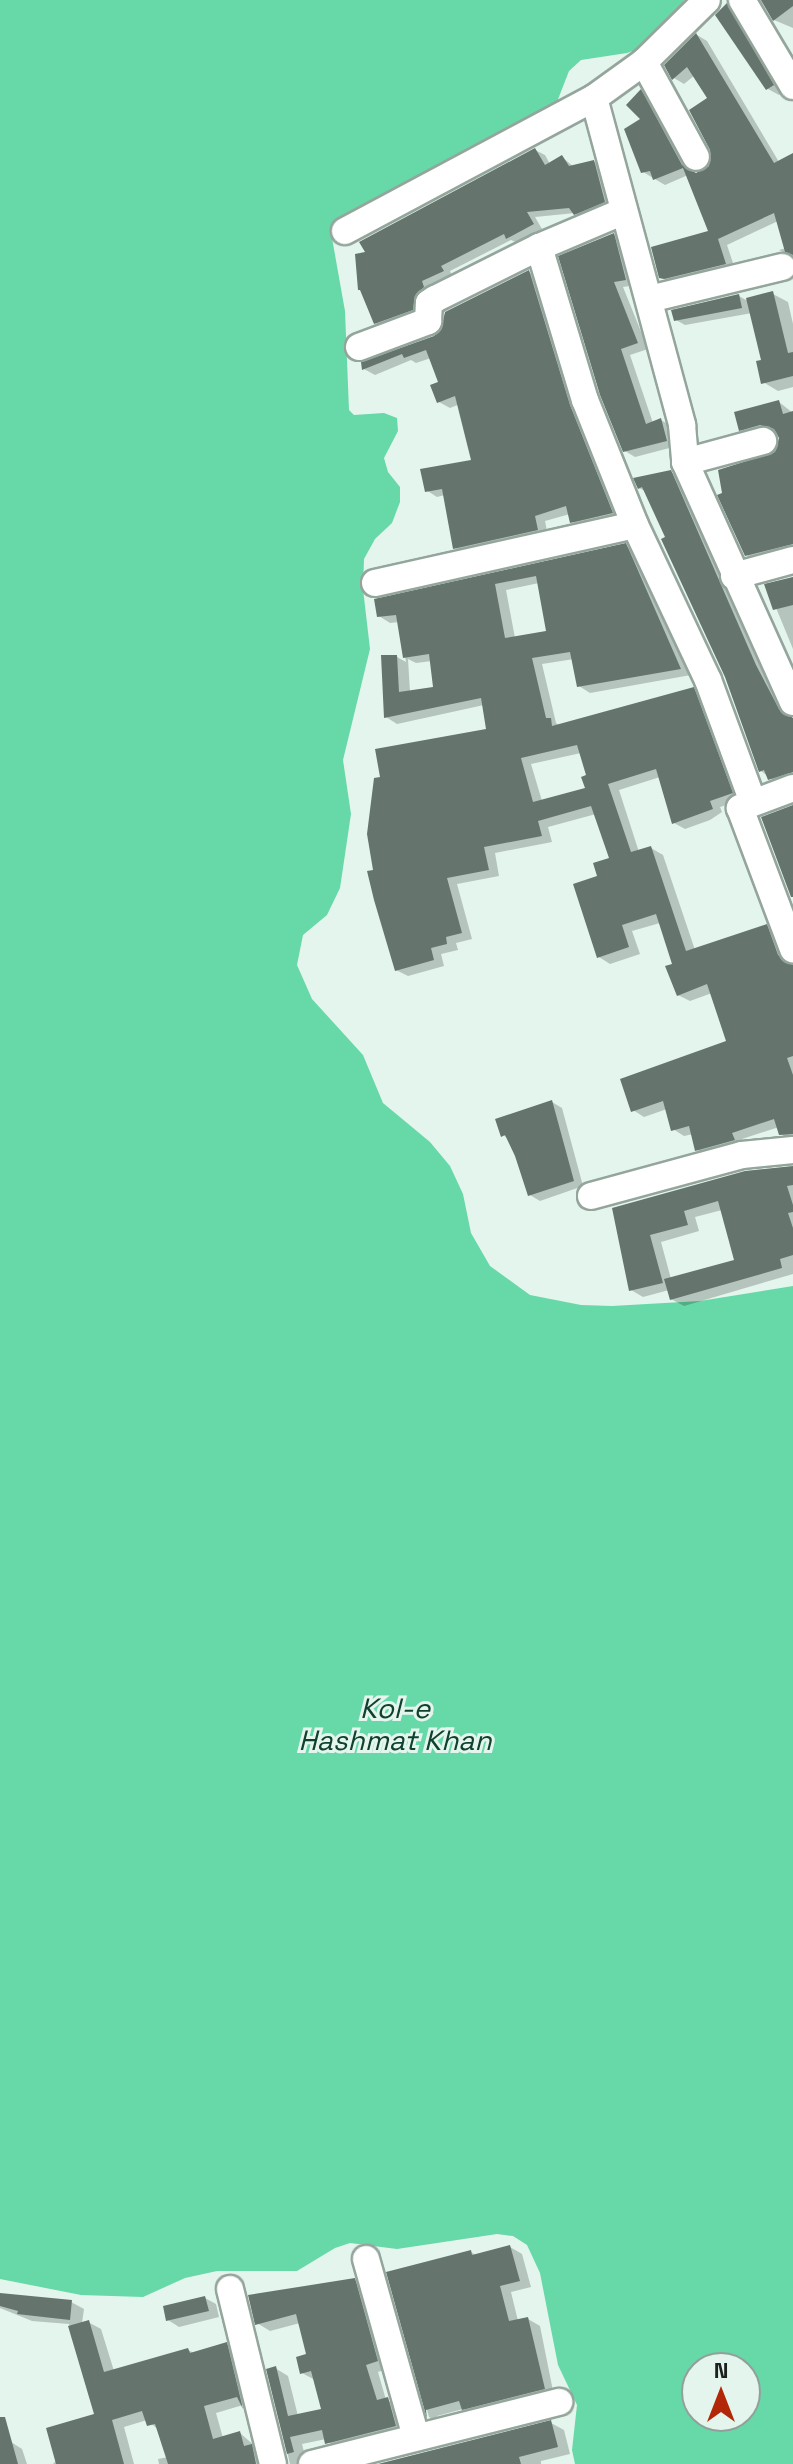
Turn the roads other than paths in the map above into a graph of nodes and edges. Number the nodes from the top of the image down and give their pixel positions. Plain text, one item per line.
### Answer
1 (707, 0) edge
2 (742, 0) edge
3 (644, 62) junction
4 (793, 86) edge
5 (594, 98) junction
6 (696, 157) dead end
7 (624, 211) junction
8 (345, 231) dead end
9 (539, 247) junction
10 (782, 267) dead end
11 (649, 299) junction
12 (359, 347) dead end
13 (763, 441) dead end
14 (685, 462) junction
15 (635, 525) junction
16 (793, 560) edge
17 (734, 576) junction
18 (375, 583) dead end
19 (793, 702) edge
20 (793, 788) edge
21 (753, 802) junction
22 (793, 949) edge
23 (793, 1150) edge
24 (591, 1196) dead end
25 (366, 2259) dead end
26 (230, 2289) dead end
27 (559, 2402) dead end
28 (416, 2437) junction
29 (273, 2464) edge
30 (312, 2464) edge

1 - 3 street
2 - 4 street
3 - 5 street
3 - 6 street
5 - 7 street
5 - 8 street
7 - 9 street
7 - 11 street
9 - 12 street
9 - 15 street
10 - 11 street
11 - 14 street
13 - 14 street
14 - 17 street
15 - 18 street
15 - 21 street
16 - 17 street
17 - 19 street
20 - 21 street
21 - 22 street
23 - 24 street
25 - 28 street
26 - 29 street
27 - 28 street
28 - 30 street

